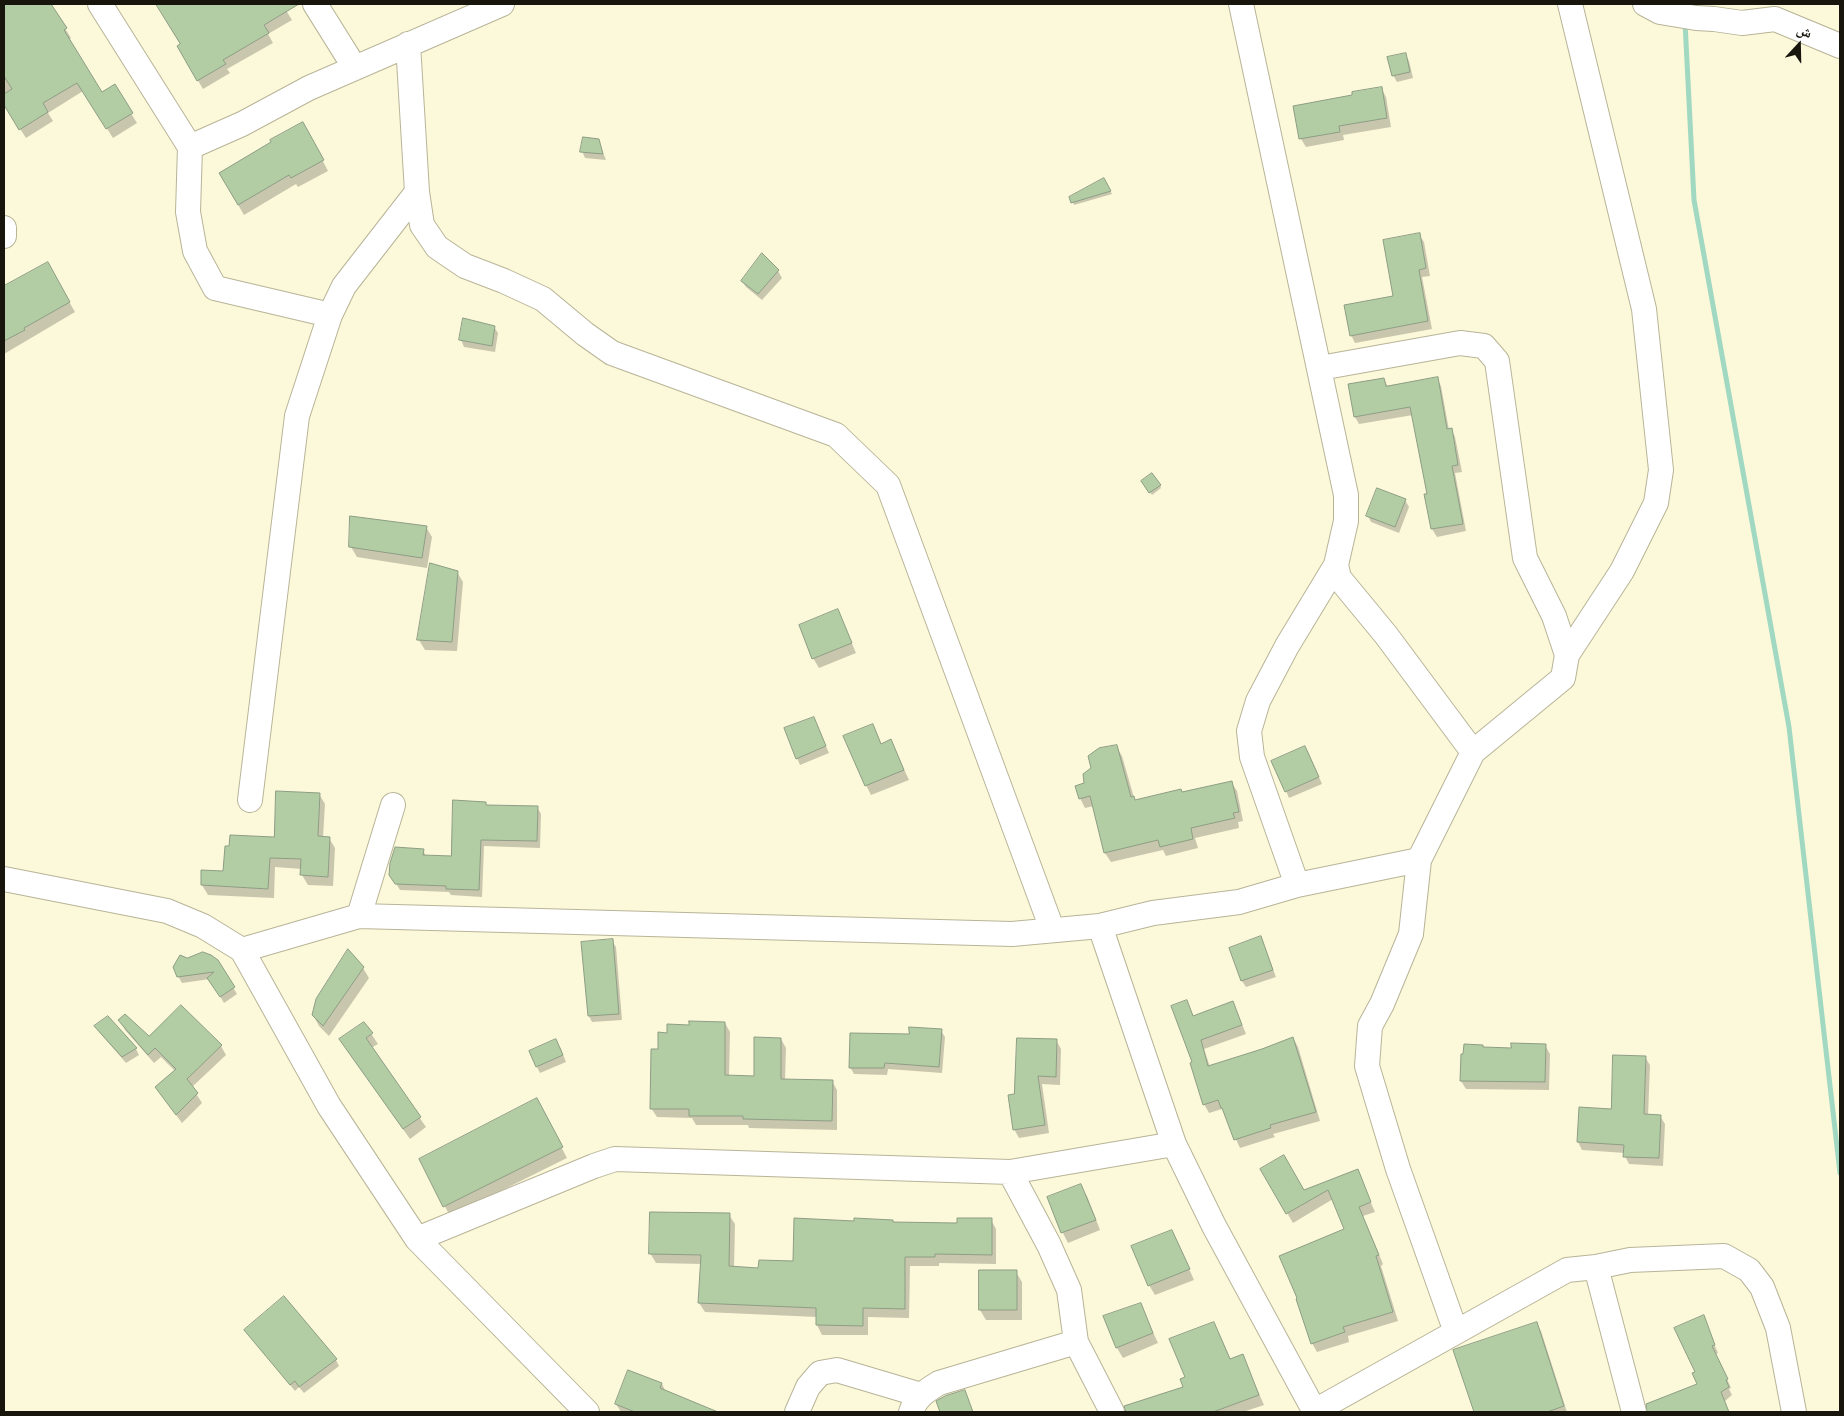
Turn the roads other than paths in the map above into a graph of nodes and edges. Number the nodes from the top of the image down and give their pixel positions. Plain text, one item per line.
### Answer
1 (100, 4) edge
2 (315, 4) edge
3 (502, 4) edge
4 (1241, 4) edge
5 (1570, 4) edge
6 (1645, 4) edge
7 (1774, 11) edge
8 (408, 44) junction
9 (1840, 46) edge
10 (355, 68) junction
11 (190, 146) junction
12 (417, 192) junction
13 (4, 228) edge
14 (4, 236) edge
15 (330, 315) junction
16 (1320, 368) junction
17 (1336, 565) junction
18 (1567, 655) junction
19 (1473, 752) junction
20 (250, 800) dead end
21 (393, 805) dead end
22 (1419, 860) junction
23 (4, 879) edge
24 (1297, 885) junction
25 (359, 916) junction
26 (1100, 926) junction
27 (1052, 929) junction
28 (242, 950) junction
29 (1174, 1144) junction
30 (1010, 1172) junction
31 (417, 1239) junction
32 (1596, 1267) junction
33 (1456, 1332) junction
34 (1076, 1342) junction
35 (916, 1404) edge
36 (587, 1412) edge
37 (797, 1412) edge
38 (1112, 1412) edge
39 (1314, 1412) edge
40 (1634, 1412) edge
41 (1794, 1412) edge

1 - 11 street
2 - 10 street
3 - 8 street
4 - 16 street
5 - 18 street
6 - 7 street
7 - 9 street
8 - 10 street
8 - 12 street
10 - 11 street
11 - 15 street
12 - 15 street
12 - 27 street
13 - 14 street
15 - 20 street
16 - 17 street
16 - 18 street
17 - 19 street
17 - 24 street
18 - 19 street
19 - 22 street
21 - 25 street
22 - 24 street
22 - 33 street
23 - 28 street
24 - 26 street
25 - 27 street
25 - 28 street
26 - 27 street
26 - 29 street
28 - 31 street
29 - 30 street
29 - 39 street
30 - 31 street
30 - 34 street
31 - 36 street
32 - 33 street
32 - 40 street
32 - 41 street
33 - 39 street
34 - 35 street
34 - 38 street
35 - 37 street

